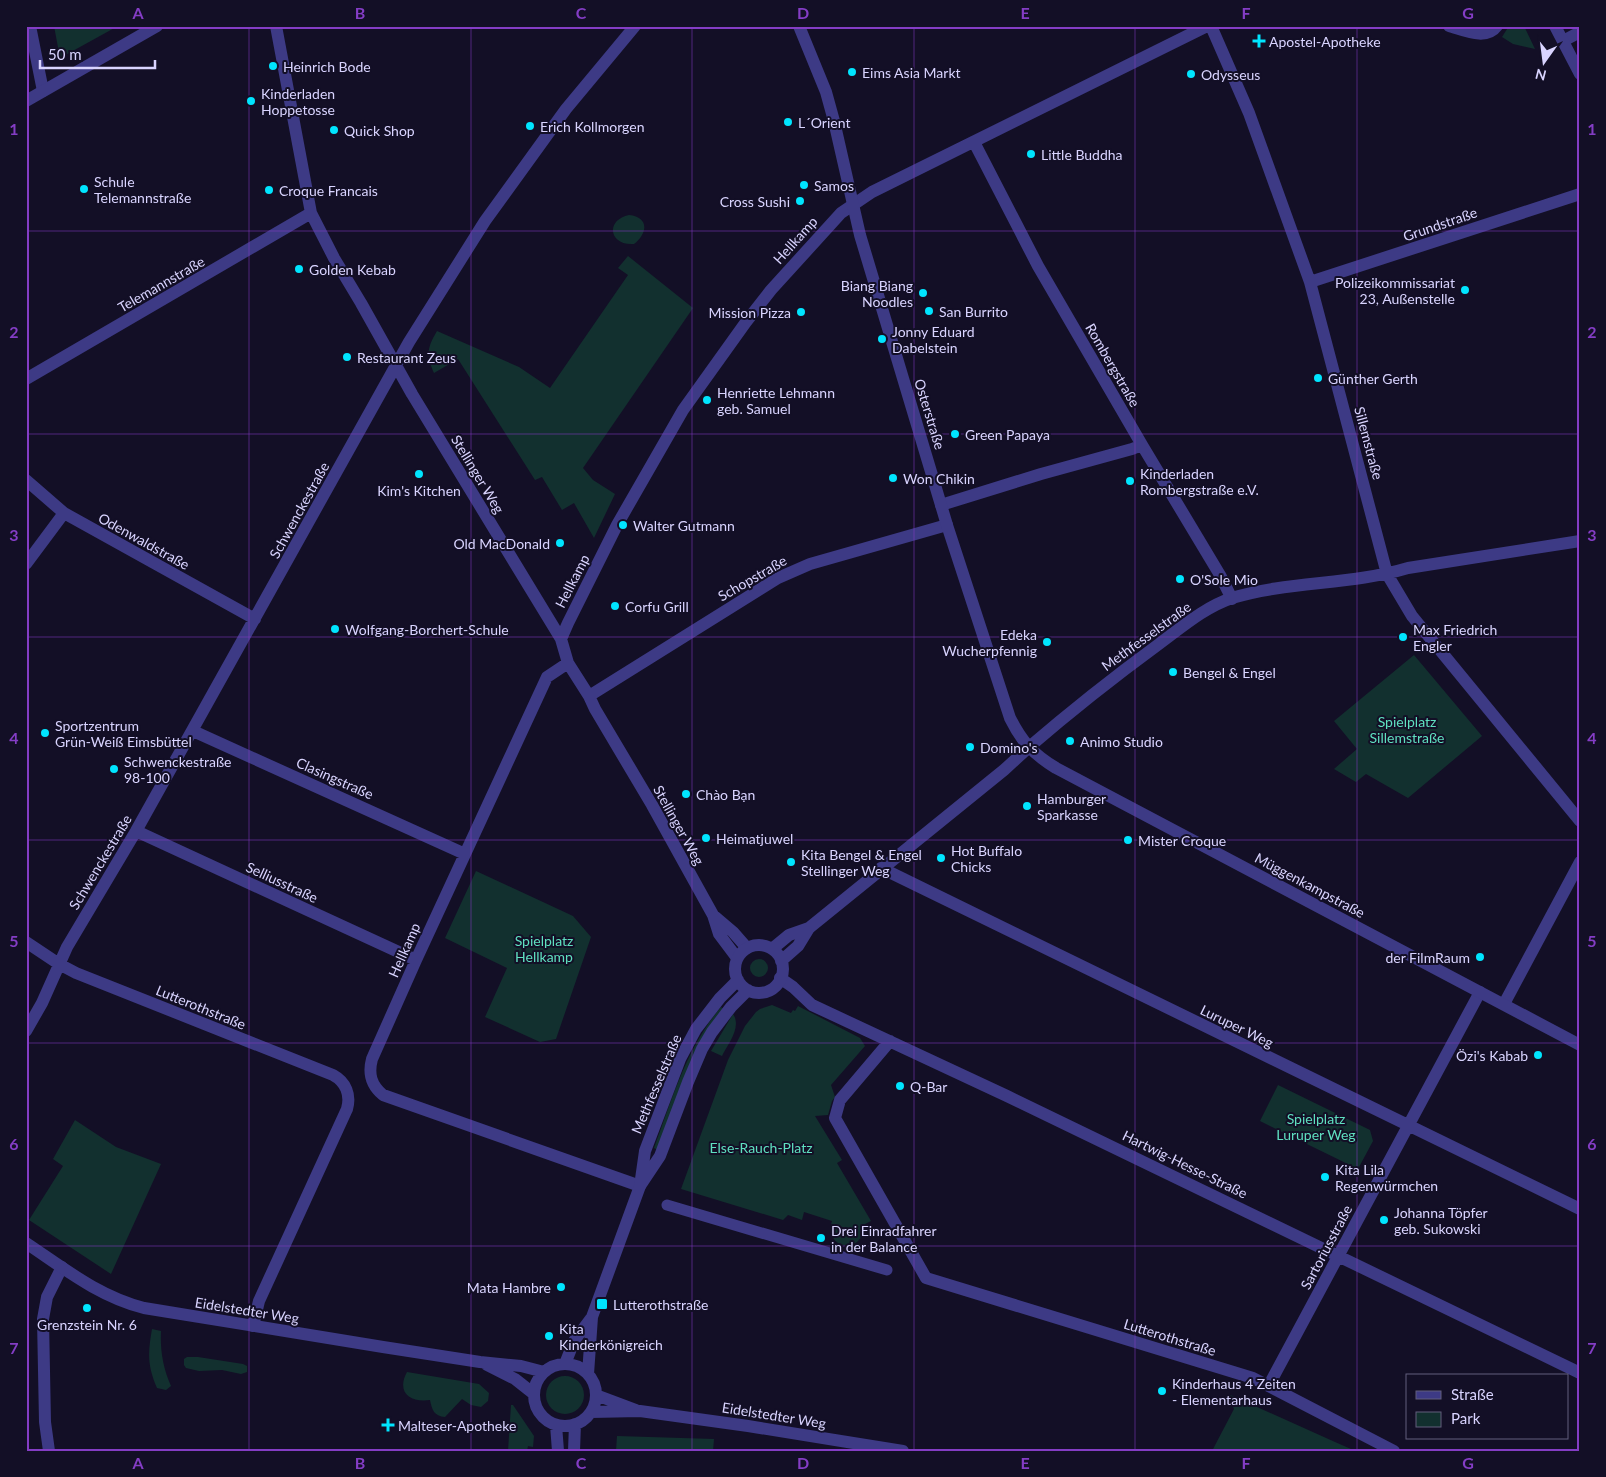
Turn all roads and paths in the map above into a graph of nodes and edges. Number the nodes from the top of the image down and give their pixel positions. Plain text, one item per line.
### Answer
1 (30, 26) edge
2 (156, 26) edge
3 (276, 26) edge
4 (635, 26) edge
5 (800, 26) edge
6 (1209, 26) edge
7 (1458, 26) edge
8 (1497, 26) edge
9 (1555, 26) edge
10 (1451, 27) edge
11 (1580, 32) edge
12 (1564, 41) junction
13 (1580, 74) edge
14 (44, 91) junction
15 (26, 101) edge
16 (974, 142) junction
17 (1580, 194) edge
18 (853, 204) junction
19 (311, 213) junction
20 (1310, 282) junction
21 (396, 365) junction
22 (26, 379) edge
23 (1142, 445) junction
24 (26, 480) edge
25 (941, 504) junction
26 (64, 513) junction
27 (948, 525) junction
28 (1580, 541) edge
29 (26, 564) edge
30 (1387, 574) junction
31 (1232, 599) junction
32 (255, 619) junction
33 (561, 639) junction
34 (568, 662) junction
35 (589, 696) junction
36 (193, 730) junction
37 (1028, 748) junction
38 (1580, 821) edge
39 (136, 831) junction
40 (465, 854) junction
41 (1580, 862) edge
42 (881, 868) junction
43 (713, 915) junction
44 (809, 928) junction
45 (26, 942) edge
46 (747, 948) junction
47 (772, 950) junction
48 (738, 958) junction
49 (416, 960) junction
50 (781, 961) junction
51 (59, 964) junction
52 (780, 978) junction
53 (738, 980) junction
54 (748, 990) junction
55 (1480, 992) junction
56 (1504, 1004) junction
57 (26, 1031) edge
58 (890, 1041) junction
59 (1580, 1044) edge
60 (1409, 1127) junction
61 (640, 1186) junction
62 (667, 1205) dead end
63 (1580, 1209) edge
64 (26, 1243) edge
65 (1338, 1255) junction
66 (62, 1267) junction
67 (887, 1270) dead end
68 (592, 1317) junction
69 (253, 1326) junction
70 (480, 1362) junction
71 (565, 1364) junction
72 (544, 1372) junction
73 (1580, 1373) edge
74 (588, 1374) junction
75 (1269, 1385) junction
76 (534, 1394) junction
77 (596, 1395) junction
78 (591, 1412) junction
79 (640, 1412) junction
80 (575, 1424) junction
81 (556, 1425) junction
82 (49, 1451) edge
83 (558, 1451) edge
84 (574, 1451) edge
85 (903, 1451) edge
86 (1394, 1451) edge

1 - 14 street
2 - 14 street
3 - 19 street, Stellinger Weg
4 - 21 street, Schwenckestraße
5 - 18 street, Osterstraße
6 - 16 street, Hellkamp
6 - 20 street, Sillemstraße
7 - 10 street
8 - 10 street
9 - 12 street
11 - 12 street
12 - 13 street
14 - 15 street
16 - 18 street, Hellkamp
16 - 23 street, Rombergstraße
17 - 20 street, Grundstraße
18 - 25 street, Osterstraße
18 - 33 street, Hellkamp
19 - 21 street, Stellinger Weg
19 - 22 street, Telemannstraße
20 - 30 street, Sillemstraße
21 - 32 street, Schwenckestraße
21 - 33 street, Stellinger Weg
23 - 25 street
23 - 31 street, Rombergstraße
24 - 26 street, Odenwaldstraße
25 - 27 street, Osterstraße
26 - 29 street
26 - 32 street, Odenwaldstraße
27 - 35 street, Schopstraße
27 - 37 street, Osterstraße
28 - 30 street, Methfesselstraße
30 - 31 street, Methfesselstraße
30 - 38 street, Sillemstraße
31 - 37 street, Methfesselstraße
32 - 36 street, Schwenckestraße
33 - 34 street, Stellinger Weg
34 - 35 street, Stellinger Weg
34 - 40 street, Hellkamp
35 - 43 street, Stellinger Weg
36 - 39 street, Schwenckestraße
36 - 40 street, Clasingstraße
37 - 42 street, Methfesselstraße
37 - 55 street, Müggenkampstraße
39 - 49 street, Selliusstraße
39 - 51 street, Schwenckestraße
40 - 49 street, Hellkamp
41 - 56 street
42 - 44 street, Methfesselstraße
42 - 60 street, Luruper Weg
43 - 46 street, Stellinger Weg
43 - 48 street, Stellinger Weg
44 - 47 street, Methfesselstraße
44 - 50 street, Methfesselstraße
45 - 51 street, Lutterothstraße
46 - 47 street
46 - 48 street
47 - 50 street
48 - 53 street
49 - 61 street, Hellkamp
50 - 52 street
51 - 57 street, Schwenckestraße
51 - 69 street, Lutterothstraße
52 - 54 street
52 - 58 street, Hartwig-Hesse-Straße
53 - 54 street
53 - 61 street, Methfesselstraße
54 - 61 street, Methfesselstraße
55 - 56 street, Müggenkampstraße
55 - 60 street, Sartoriusstraße
56 - 59 street, Müggenkampstraße
58 - 65 street, Hartwig-Hesse-Straße
58 - 75 street, Lutterothstraße
60 - 63 street, Luruper Weg
60 - 65 street, Sartoriusstraße
61 - 68 street, Methfesselstraße
62 - 67 street
64 - 66 street, Eidelstedter Weg
65 - 73 street, Hartwig-Hesse-Straße
65 - 75 street, Sartoriusstraße
66 - 69 street, Eidelstedter Weg
66 - 82 street
68 - 71 street, Methfesselstraße
68 - 74 street, Methfesselstraße
69 - 70 street, Eidelstedter Weg
70 - 72 street, Eidelstedter Weg
70 - 76 street, Eidelstedter Weg
71 - 72 street
71 - 74 street
72 - 76 street
74 - 77 street
75 - 86 street, Lutterothstraße
76 - 81 street
77 - 78 street
77 - 79 street, Eidelstedter Weg
78 - 79 street, Eidelstedter Weg
78 - 80 street
79 - 85 street, Eidelstedter Weg
80 - 81 street
80 - 84 street
81 - 83 street

